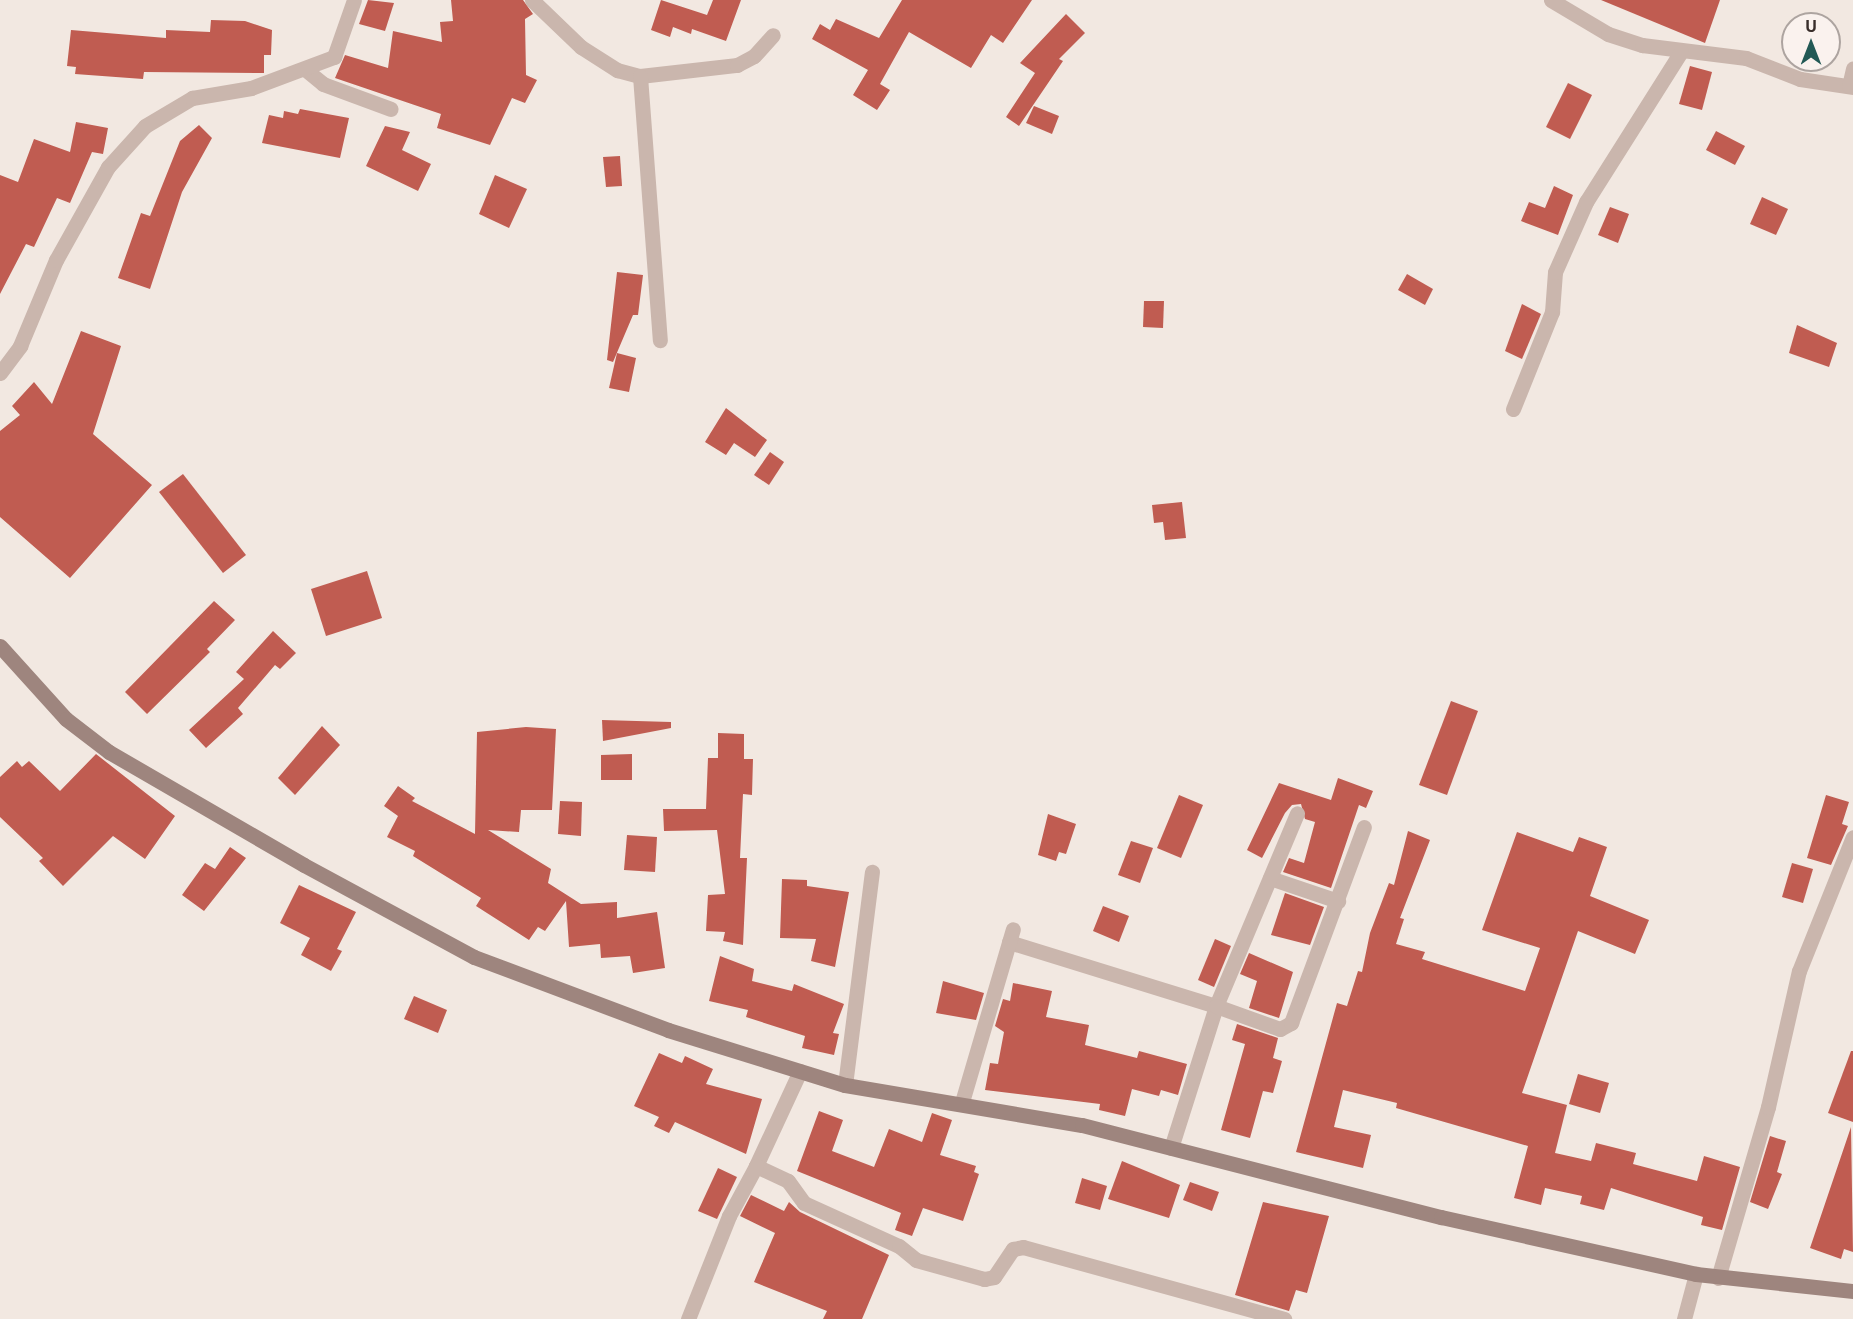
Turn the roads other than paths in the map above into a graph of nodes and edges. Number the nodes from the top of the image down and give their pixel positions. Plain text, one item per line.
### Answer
1 (354, 0) edge
2 (532, 0) edge
3 (1551, 0) edge
4 (773, 35) dead end
5 (1681, 52) junction
6 (1853, 68) edge
7 (306, 70) junction
8 (640, 76) junction
9 (1851, 87) edge
10 (391, 109) dead end
11 (660, 340) dead end
12 (0, 373) edge
13 (1513, 409) dead end
14 (0, 646) edge
15 (1297, 813) dead end
16 (1364, 827) dead end
17 (1853, 837) edge
18 (872, 872) dead end
19 (1270, 878) junction
20 (1338, 901) junction
21 (1216, 1006) junction
22 (800, 1071) junction
23 (845, 1085) junction
24 (962, 1102) junction
25 (1171, 1148) junction
26 (756, 1166) junction
27 (1696, 1274) junction
28 (1718, 1278) junction
29 (1853, 1292) edge
30 (688, 1319) edge
31 (1284, 1319) edge
32 (1684, 1319) edge

1 - 7 street
2 - 8 street
3 - 5 street
4 - 8 street
5 - 9 street
5 - 13 street
6 - 9 street
7 - 10 street
7 - 12 street
8 - 11 street
14 - 22 main road
15 - 19 street
16 - 20 street
17 - 28 street
18 - 23 street
19 - 20 street
19 - 21 street
20 - 21 street
21 - 24 street
21 - 25 street
22 - 23 main road
22 - 26 street
23 - 24 main road
24 - 25 main road
25 - 27 main road
26 - 30 street
26 - 31 street
27 - 28 main road
27 - 32 street
28 - 29 main road

